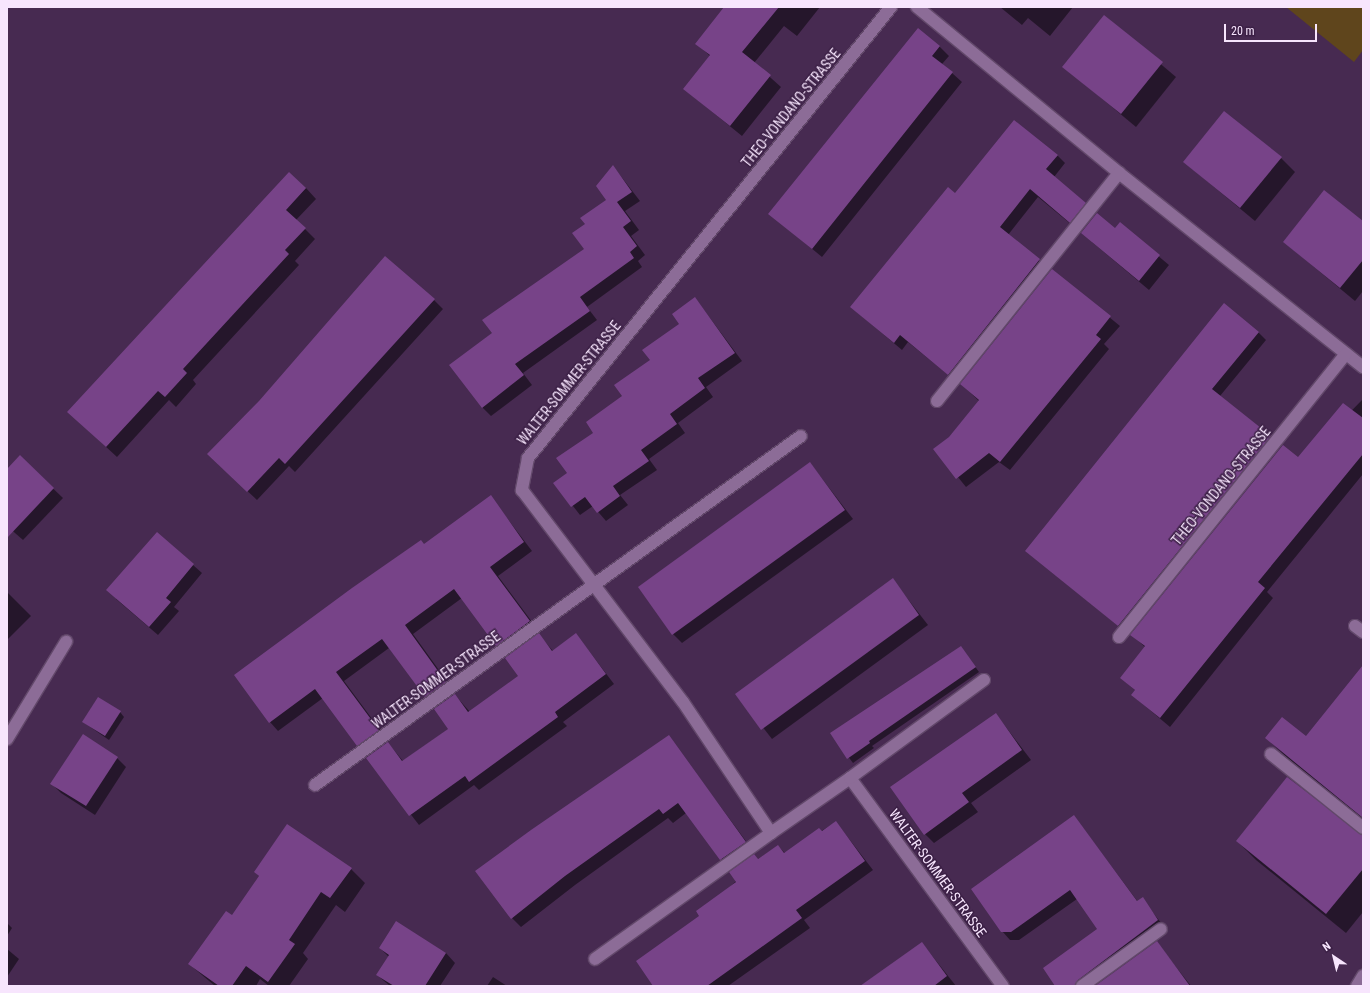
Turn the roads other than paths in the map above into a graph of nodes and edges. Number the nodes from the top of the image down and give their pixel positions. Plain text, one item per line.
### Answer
1 (891, 7) edge
2 (917, 7) edge
3 (1119, 173) junction
4 (714, 228) joint
5 (1346, 354) junction
6 (1363, 367) edge
7 (937, 401) dead end
8 (801, 436) dead end
9 (594, 586) junction
10 (1119, 637) dead end
11 (66, 642) dead end
12 (984, 680) dead end
13 (7, 739) edge
14 (1271, 754) dead end
15 (850, 778) junction
16 (315, 785) dead end
17 (1363, 828) edge
18 (771, 832) junction
19 (1161, 929) dead end
20 (595, 958) dead end
21 (1363, 976) edge
22 (1003, 986) edge
23 (1082, 986) edge
24 (1356, 986) edge

1 - 4 street, THEO-VONDANO-STRASSE
2 - 3 street
3 - 5 street
3 - 7 street
4 - 9 street, WALTER-SOMMER-STRASSE
5 - 6 street
5 - 10 street, THEO-VONDANO-STRASSE
8 - 9 street, WALTER-SOMMER-STRASSE
9 - 16 street, WALTER-SOMMER-STRASSE
9 - 18 street, WALTER-SOMMER-STRASSE
11 - 13 street
12 - 15 street
14 - 17 street
15 - 18 street
15 - 22 street, WALTER-SOMMER-STRASSE
18 - 20 street
19 - 23 street
21 - 24 street

